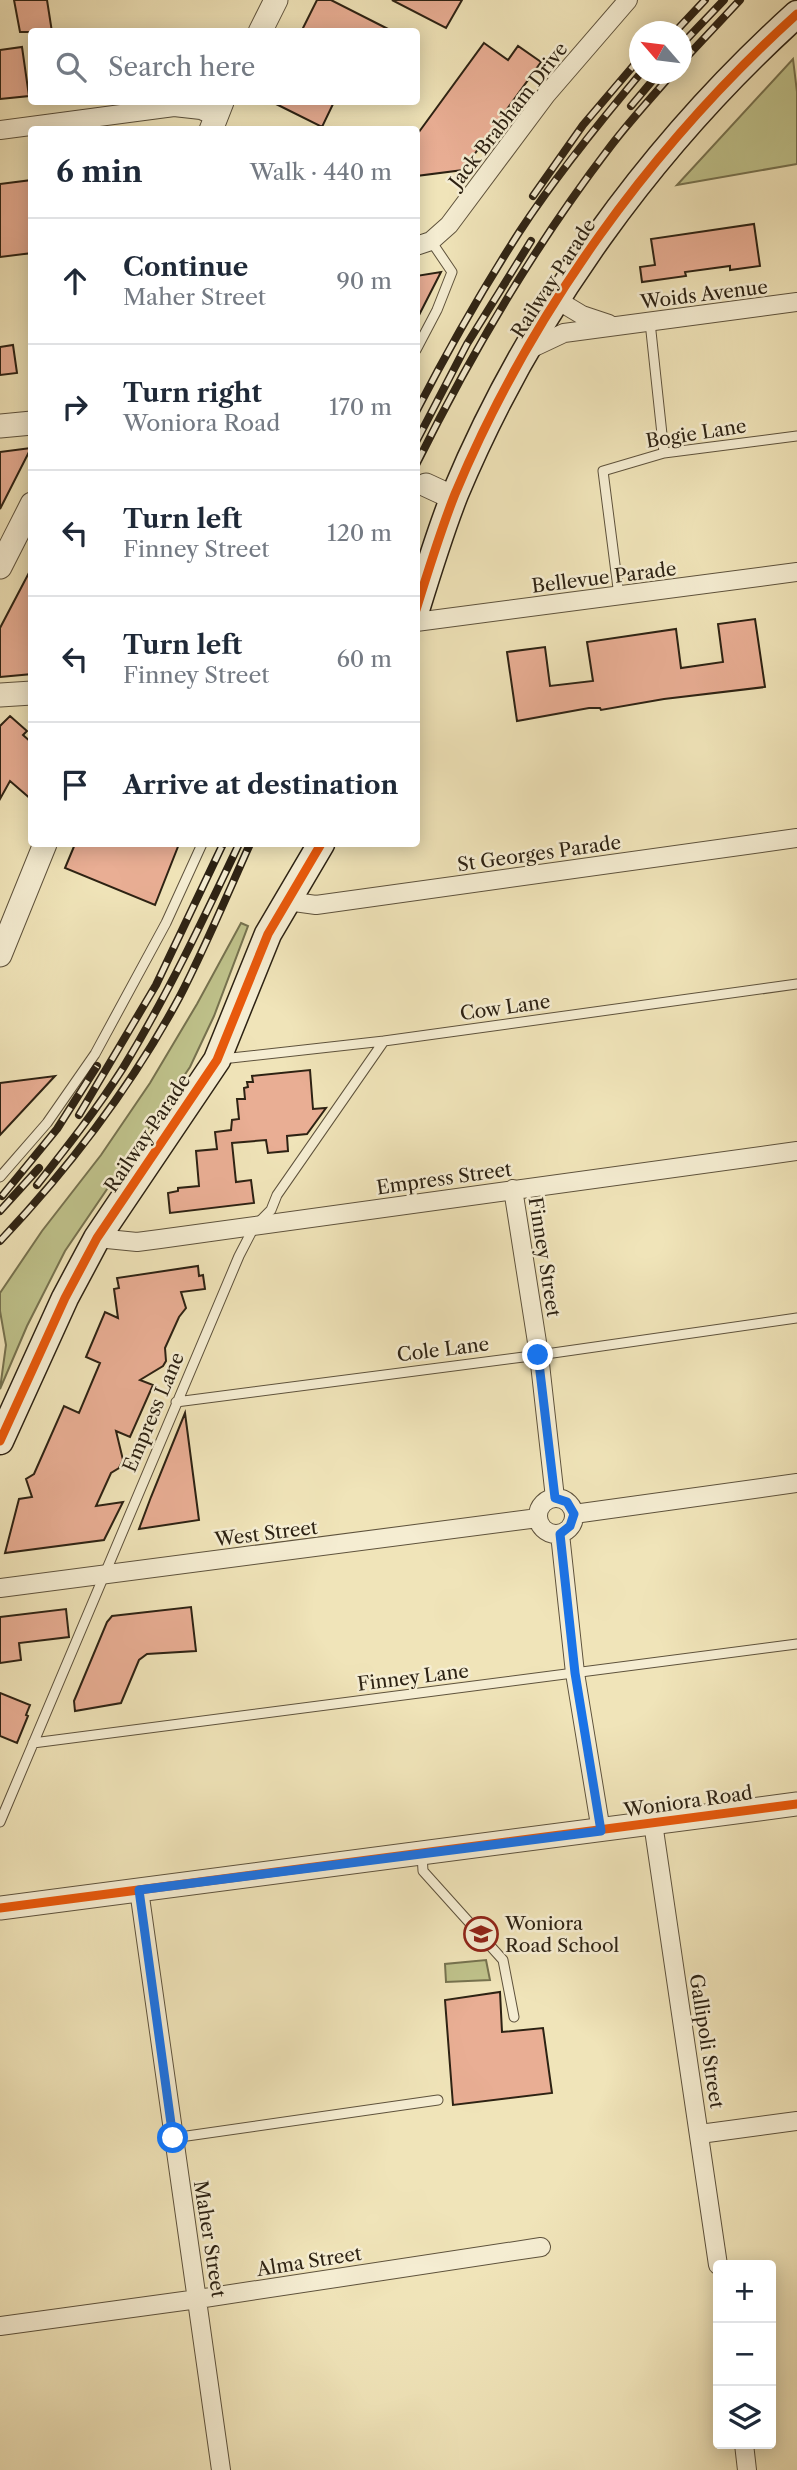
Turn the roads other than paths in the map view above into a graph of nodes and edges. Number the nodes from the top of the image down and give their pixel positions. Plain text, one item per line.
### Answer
1 (259, 0) edge
2 (275, 0) edge
3 (628, 0) edge
4 (797, 14) edge
5 (249, 28) edge
6 (262, 28) edge
7 (219, 112) edge
8 (28, 126) edge
9 (30, 126) edge
10 (0, 130) edge
11 (424, 244) edge
12 (557, 300) junction
13 (797, 302) edge
14 (650, 322) junction
15 (615, 326) junction
16 (420, 342) edge
17 (526, 352) junction
18 (28, 423) edge
19 (0, 426) edge
20 (797, 436) edge
21 (664, 453) junction
22 (426, 485) dead end
23 (454, 498) junction
24 (28, 512) edge
25 (0, 567) edge
26 (797, 572) edge
27 (619, 596) junction
28 (420, 597) edge
29 (420, 621) edge
30 (28, 692) edge
31 (0, 695) edge
32 (797, 838) edge
33 (44, 847) edge
34 (201, 847) edge
35 (319, 847) edge
36 (287, 901) junction
37 (0, 955) edge
38 (797, 984) edge
39 (384, 1041) junction
40 (217, 1060) junction
41 (797, 1151) edge
42 (0, 1177) edge
43 (513, 1189) junction
44 (254, 1227) junction
45 (97, 1238) junction
46 (797, 1318) edge
47 (538, 1355) junction
48 (176, 1402) junction
49 (2, 1431) edge
50 (797, 1483) edge
51 (555, 1498) junction
52 (574, 1514) junction
53 (538, 1518) junction
54 (560, 1534) junction
55 (103, 1575) junction
56 (0, 1588) edge
57 (797, 1644) edge
58 (575, 1673) junction
59 (33, 1743) junction
60 (797, 1804) edge
61 (0, 1822) edge
62 (653, 1823) junction
63 (601, 1831) junction
64 (422, 1854) junction
65 (139, 1890) junction
66 (0, 1908) edge
67 (514, 2017) dead end
68 (438, 2100) dead end
69 (797, 2121) edge
70 (700, 2134) junction
71 (173, 2138) junction
72 (541, 2246) dead end
73 (717, 2260) edge
74 (198, 2299) junction
75 (0, 2326) edge
76 (745, 2449) edge
77 (221, 2470) edge
78 (747, 2470) edge

1 - 5 street
2 - 6 street
3 - 11 street, Jack Brabham Drive
4 - 12 main road, Railway Parade
7 - 9 street
8 - 10 street
11 - 16 lane
12 - 15 street, Woids Avenue
12 - 17 main road, Railway Parade
13 - 14 street, Woids Avenue
14 - 15 street, Woids Avenue
14 - 21 lane
15 - 17 street, Woids Avenue
17 - 23 main road, Railway Parade
18 - 19 street
20 - 21 lane, Bogie Lane
21 - 27 lane, Bogie Lane
22 - 23 street
23 - 28 main road, Railway Parade
24 - 25 street
26 - 27 street, Bellevue Parade
27 - 29 street, Bellevue Parade
30 - 31 street
32 - 36 street, St Georges Parade
33 - 37 street
34 - 42 lane
35 - 36 main road, Railway Parade
36 - 40 main road, Railway Parade
38 - 39 lane, Cow Lane
39 - 40 lane, Cow Lane
39 - 44 lane, Empress Lane
40 - 45 main road, Railway Parade
41 - 43 street, Empress Street
43 - 44 street, Empress Street
43 - 47 street, Finney Street
44 - 45 street, Empress Street
44 - 48 lane, Empress Lane
45 - 49 main road, Railway Parade
46 - 47 lane, Cole Lane
47 - 48 lane, Cole Lane
47 - 51 street, Finney Street
48 - 55 lane, Empress Lane
50 - 52 street
51 - 52 street
51 - 53 street
52 - 54 street
53 - 54 street
53 - 55 street, West Street
54 - 58 street
55 - 56 street, West Street
55 - 59 lane, Empress Lane
57 - 58 lane, Finney Lane
58 - 59 lane, Finney Lane
58 - 63 street
59 - 61 lane, Empress Lane
60 - 62 street, Woniora Road
62 - 63 street, Woniora Road
62 - 70 street, Gallipoli Street
63 - 64 street, Woniora Road
64 - 65 street, Woniora Road
64 - 67 lane
65 - 66 street, Woniora Road
65 - 71 street, Maher Street
68 - 71 lane
69 - 70 street
70 - 73 street, Gallipoli Street
71 - 74 street, Maher Street
72 - 74 street, Alma Street
74 - 75 street, Alma Street
74 - 77 street, Maher Street
76 - 78 street

